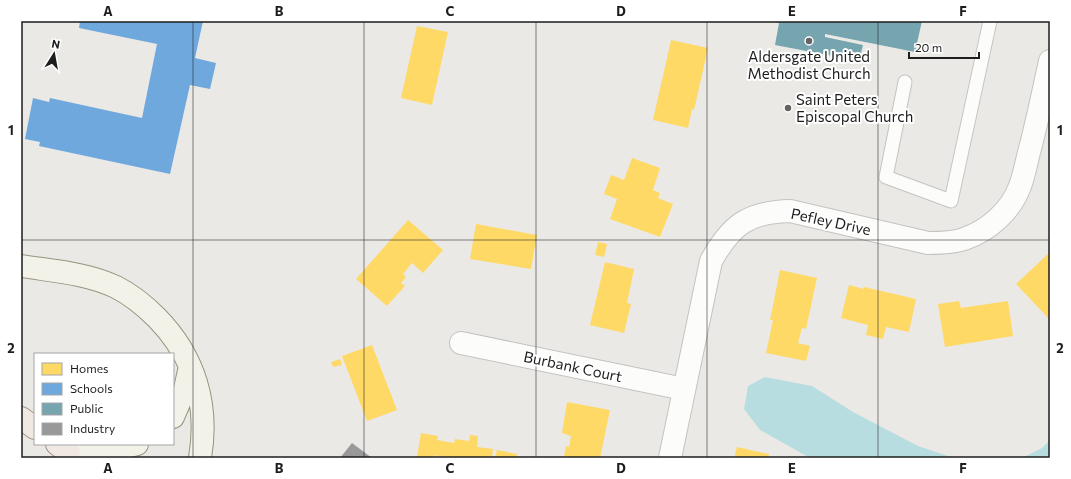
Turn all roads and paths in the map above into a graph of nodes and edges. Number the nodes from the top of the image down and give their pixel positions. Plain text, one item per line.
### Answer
1 (990, 21) edge
2 (1050, 62) edge
3 (905, 82) dead end
4 (21, 266) edge
5 (461, 342) dead end
6 (190, 366) junction
7 (684, 389) junction
8 (174, 415) edge
9 (21, 418) edge
10 (34, 427) edge
11 (21, 432) edge
12 (34, 438) edge
13 (52, 445) edge
14 (133, 445) edge
15 (70, 452) edge
16 (200, 458) edge
17 (670, 458) edge

1 - 3 lane
2 - 7 street, Pefley Drive
4 - 6 street
5 - 7 street, Burbank Court
6 - 8 street
6 - 16 street
7 - 17 street, Pefley Drive
9 - 10 main road
11 - 12 street
13 - 15 street
14 - 15 street

